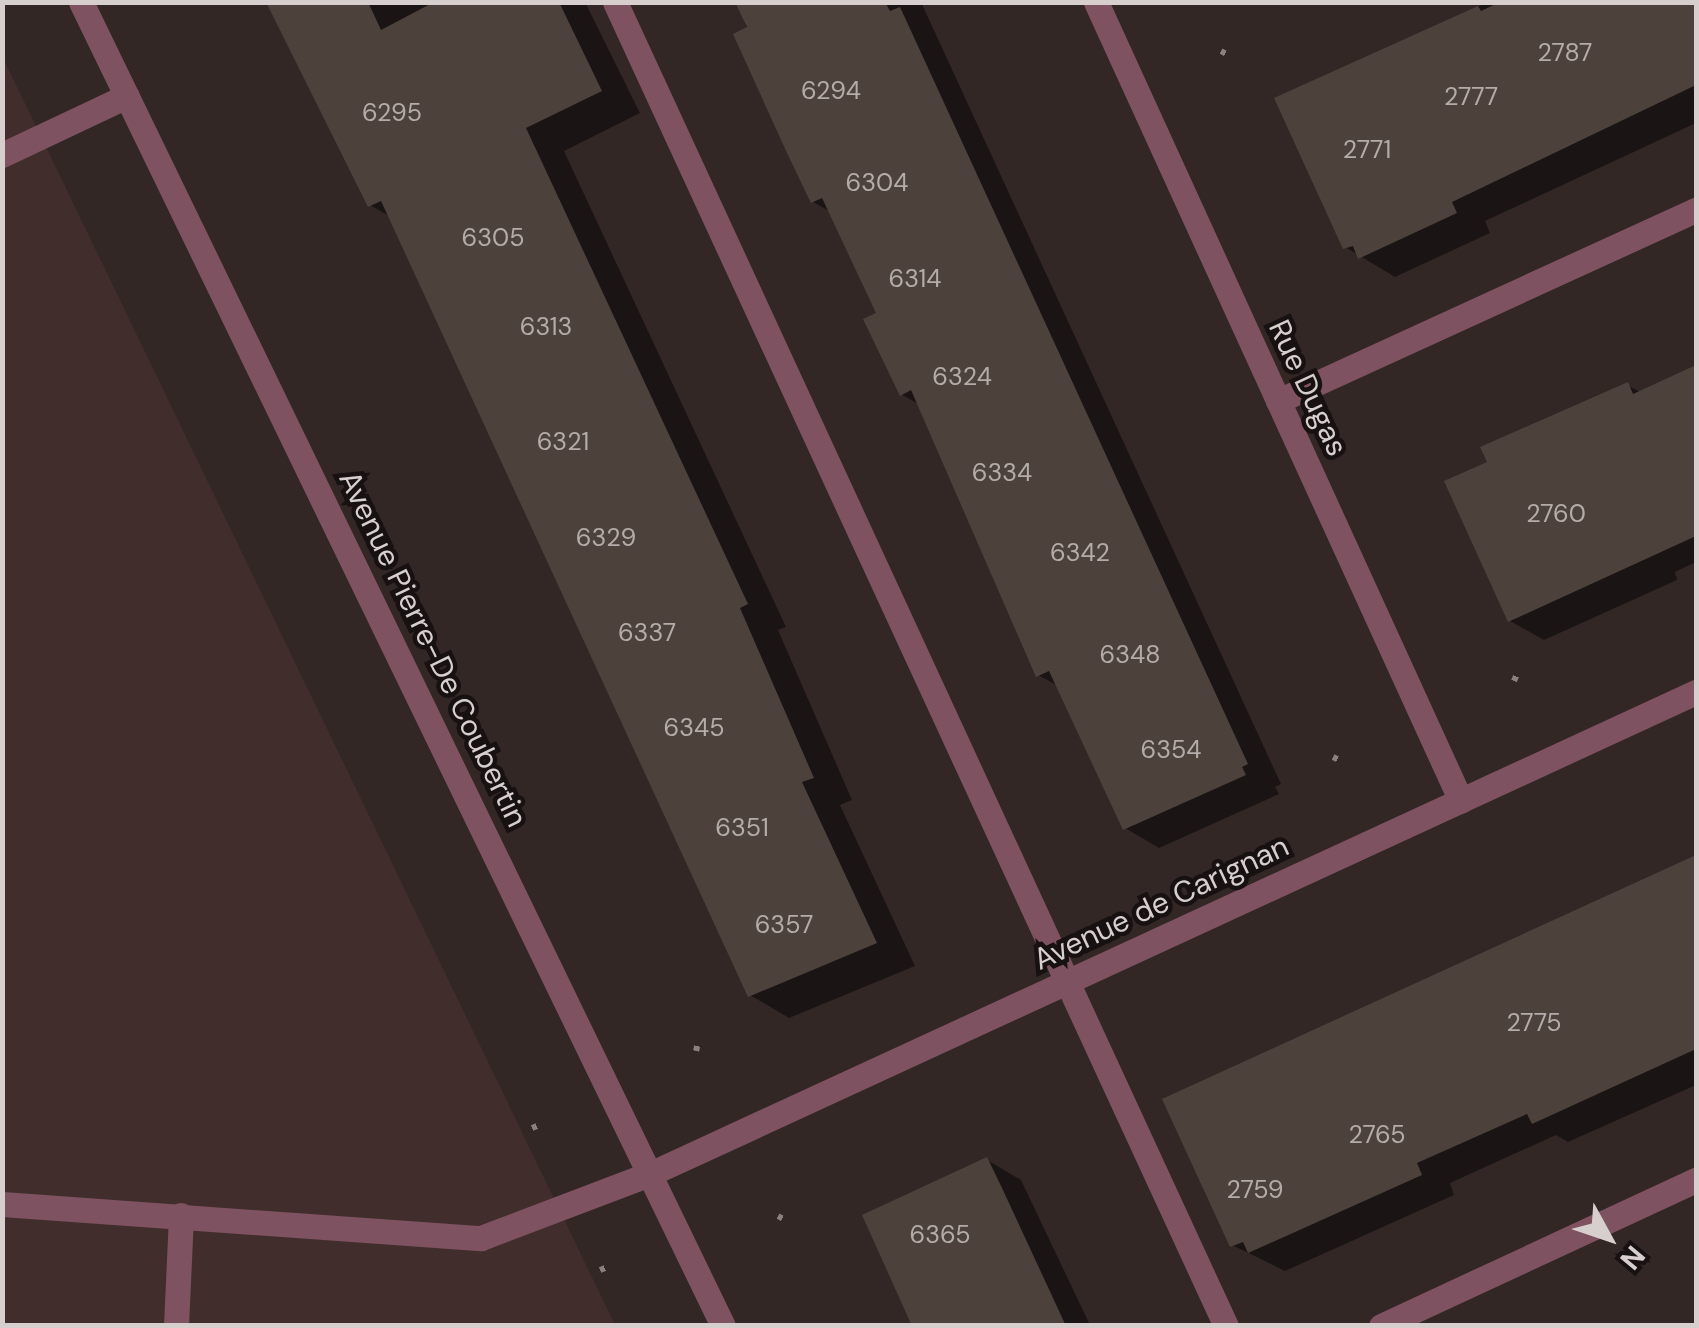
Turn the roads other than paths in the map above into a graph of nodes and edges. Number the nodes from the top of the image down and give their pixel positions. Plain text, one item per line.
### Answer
1 (81, 2) edge
2 (615, 2) edge
3 (1101, 4) edge
4 (127, 96) junction
5 (2, 155) edge
6 (1696, 210) edge
7 (1278, 401) junction
8 (1696, 692) edge
9 (1461, 801) junction
10 (1067, 982) junction
11 (652, 1173) junction
12 (1696, 1180) edge
13 (2, 1204) edge
14 (182, 1216) junction
15 (176, 1326) edge
16 (723, 1326) edge
17 (1226, 1326) edge
18 (1381, 1326) edge

1 - 4 street, Avenue Pierre-De Coubertin
2 - 10 street
3 - 7 street, Rue Dugas
4 - 5 street
4 - 11 street, Avenue Pierre-De Coubertin
6 - 7 street
7 - 9 street, Rue Dugas
8 - 9 street, Avenue de Carignan
9 - 10 street, Avenue de Carignan
10 - 11 street, Avenue de Carignan
10 - 17 street
11 - 14 street, Avenue de Carignan
11 - 16 street, Avenue Pierre-De Coubertin
12 - 18 street
13 - 14 street, Avenue de Carignan
14 - 15 street

